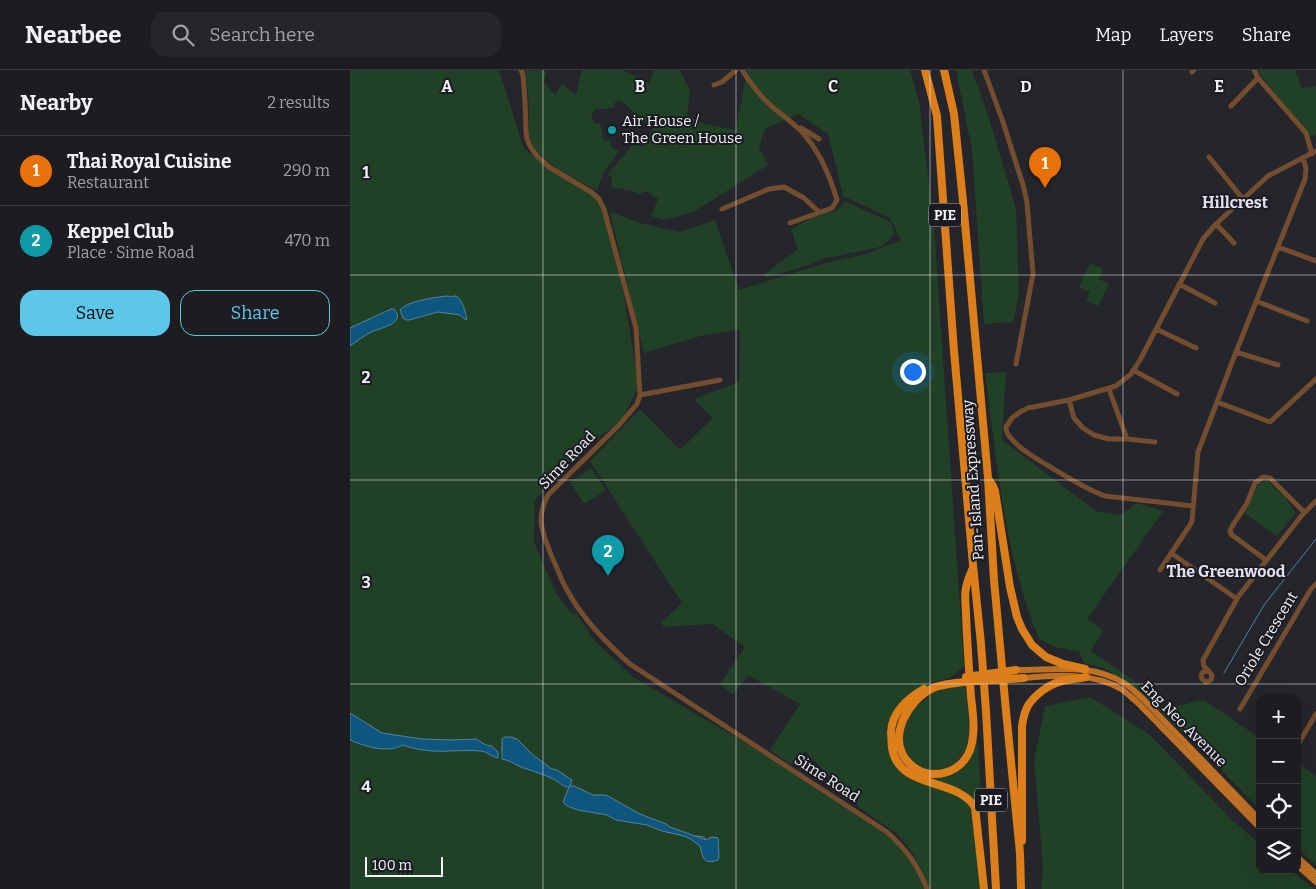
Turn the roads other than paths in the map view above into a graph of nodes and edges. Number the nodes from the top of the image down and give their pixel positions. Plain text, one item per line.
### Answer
1 (521, 70) edge
2 (736, 70) edge
3 (742, 70) edge
4 (926, 70) edge
5 (944, 70) edge
6 (984, 70) edge
7 (1254, 70) edge
8 (1258, 78) junction
9 (714, 84) dead end
10 (1231, 106) dead end
11 (794, 124) junction
12 (819, 139) dead end
13 (1314, 152) edge
14 (1209, 157) dead end
15 (1302, 158) junction
16 (1243, 199) junction
17 (722, 209) dead end
18 (819, 212) junction
19 (790, 223) dead end
20 (1216, 224) junction
21 (1234, 243) dead end
22 (1278, 247) junction
23 (1316, 261) edge
24 (1179, 284) junction
25 (1256, 301) junction
26 (1215, 303) dead end
27 (1307, 321) dead end
28 (1156, 330) junction
29 (1196, 348) dead end
30 (1236, 352) junction
31 (1016, 364) dead end
32 (1278, 365) dead end
33 (1133, 370) junction
34 (1316, 379) edge
35 (720, 380) dead end
36 (1109, 389) junction
37 (1177, 394) dead end
38 (640, 395) junction
39 (1069, 400) junction
40 (1217, 402) junction
41 (1127, 439) junction
42 (1155, 442) dead end
43 (988, 478) junction
44 (1316, 502) edge
45 (1193, 506) junction
46 (1304, 512) junction
47 (1171, 553) junction
48 (1266, 560) junction
49 (973, 565) junction
50 (1160, 570) dead end
51 (1316, 584) edge
52 (1237, 599) junction
53 (1016, 670) junction
54 (1207, 671) dead end
55 (1086, 673) junction
56 (1024, 678) junction
57 (1240, 709) dead end
58 (1316, 714) edge
59 (1301, 739) edge
60 (1256, 816) edge
61 (1256, 824) edge
62 (1020, 853) junction
63 (1301, 861) edge
64 (1301, 869) edge
65 (1316, 874) edge
66 (1316, 882) edge
67 (927, 889) edge
68 (984, 889) edge
69 (996, 889) edge
70 (1021, 889) edge

1 - 38 street
2 - 9 street
3 - 11 street
4 - 49 highway, Pan-Island Expressway / PIE
5 - 43 highway, Pan-Island Expressway / PIE
6 - 31 street
7 - 8 street
8 - 10 street
8 - 13 street
11 - 12 street
11 - 18 street
13 - 15 street
14 - 16 street
15 - 16 street
15 - 22 street
16 - 20 street
17 - 18 street
18 - 19 street
20 - 21 street
20 - 24 street
22 - 23 street
22 - 25 street
24 - 26 street
24 - 28 street
25 - 27 street
25 - 30 street
28 - 29 street
28 - 33 street
30 - 32 street
30 - 40 street
33 - 36 street
33 - 37 street
34 - 40 street
35 - 38 street
36 - 39 street
36 - 41 street
38 - 67 street, Sime Road
39 - 41 street
39 - 45 street
40 - 45 street
41 - 42 street
43 - 55 highway
43 - 62 highway, Pan-Island Expressway / PIE
44 - 46 street
45 - 47 street
46 - 48 street
46 - 48 street
47 - 50 street
47 - 52 street
48 - 52 street
49 - 56 highway
49 - 69 highway, Pan-Island Expressway / PIE
51 - 57 street, Oriole Crescent
52 - 54 street
53 - 55 main road, Eng Neo Avenue
53 - 56 main road
53 - 68 highway
55 - 56 main road, Eng Neo Avenue
55 - 60 main road, Eng Neo Avenue
55 - 61 main road, Eng Neo Avenue
55 - 62 highway
58 - 59 street
62 - 70 highway, Pan-Island Expressway / PIE
63 - 65 main road
64 - 66 main road

